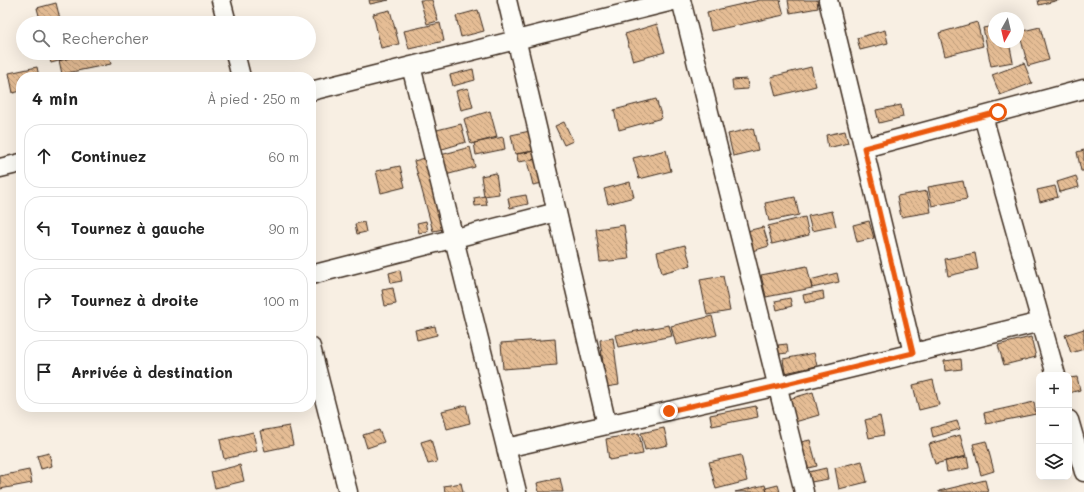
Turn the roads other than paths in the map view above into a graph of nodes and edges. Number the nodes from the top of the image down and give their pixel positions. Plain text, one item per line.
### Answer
1 (221, 0) edge
2 (507, 0) edge
3 (677, 0) edge
4 (681, 0) edge
5 (828, 0) edge
6 (225, 16) edge
7 (517, 40) junction
8 (237, 60) edge
9 (412, 66) junction
10 (240, 72) edge
11 (1084, 89) edge
12 (316, 90) edge
13 (984, 116) junction
14 (864, 148) junction
15 (16, 164) edge
16 (0, 168) edge
17 (557, 212) junction
18 (454, 238) junction
19 (316, 274) edge
20 (1041, 322) junction
21 (913, 353) junction
22 (316, 367) edge
23 (1055, 372) edge
24 (778, 386) junction
25 (607, 425) junction
26 (1072, 430) edge
27 (506, 448) junction
28 (1084, 472) edge
29 (348, 492) edge
30 (517, 492) edge
31 (804, 492) edge

1 - 6 street
2 - 7 street
3 - 7 street
4 - 24 street
5 - 14 street
7 - 9 street
7 - 17 street
8 - 10 street
9 - 12 street
9 - 18 street
11 - 13 street
13 - 14 street
13 - 20 street
14 - 21 street
15 - 16 street
17 - 18 street
17 - 25 street
18 - 19 street
18 - 27 street
20 - 21 street
20 - 23 street
21 - 24 street
22 - 29 street
24 - 25 street
24 - 31 street
25 - 27 street
26 - 28 street
27 - 30 street

